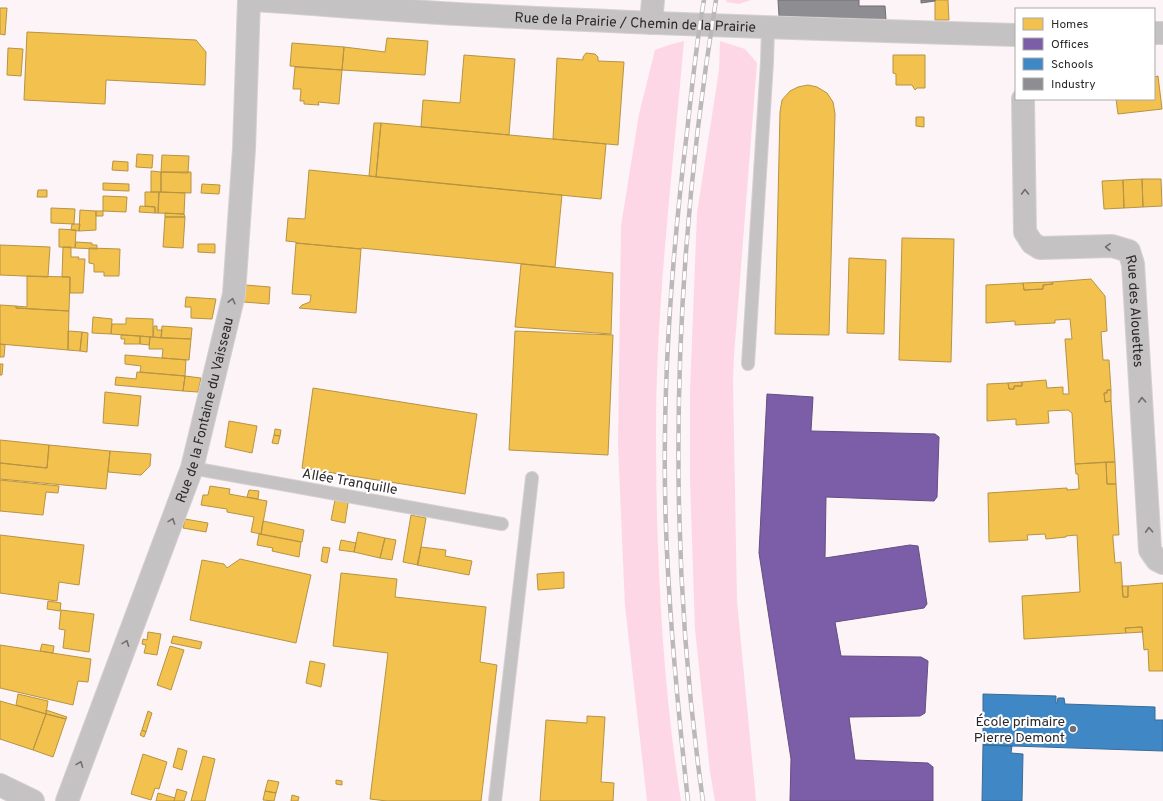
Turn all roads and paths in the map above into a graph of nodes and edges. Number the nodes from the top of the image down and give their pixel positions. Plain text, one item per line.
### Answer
1 (250, 0) edge
2 (254, 0) edge
3 (653, 0) edge
4 (473, 7) edge
5 (651, 23) junction
6 (768, 28) junction
7 (1015, 35) edge
8 (1023, 100) edge
9 (748, 364) dead end
10 (192, 468) junction
11 (532, 478) dead end
12 (502, 524) dead end
13 (1163, 563) edge
14 (0, 784) edge
15 (33, 801) edge
16 (67, 801) edge
17 (495, 801) edge

10 -> 1 street, Rue de la Fontaine du Vaisseau
2 - 4 street, Rue de la Prairie / Chemin de la Prairie
3 - 5 street
4 - 5 street, Rue de la Prairie / Chemin de la Prairie
5 - 6 street, Rue de la Prairie / Chemin de la Prairie
6 - 7 street, Rue de la Prairie / Chemin de la Prairie
6 - 9 lane
13 -> 8 street, Rue des Alouettes
10 - 12 lane, Allée Tranquille
16 -> 10 street, Rue de la Fontaine du Vaisseau
11 - 17 lane
14 - 15 street

